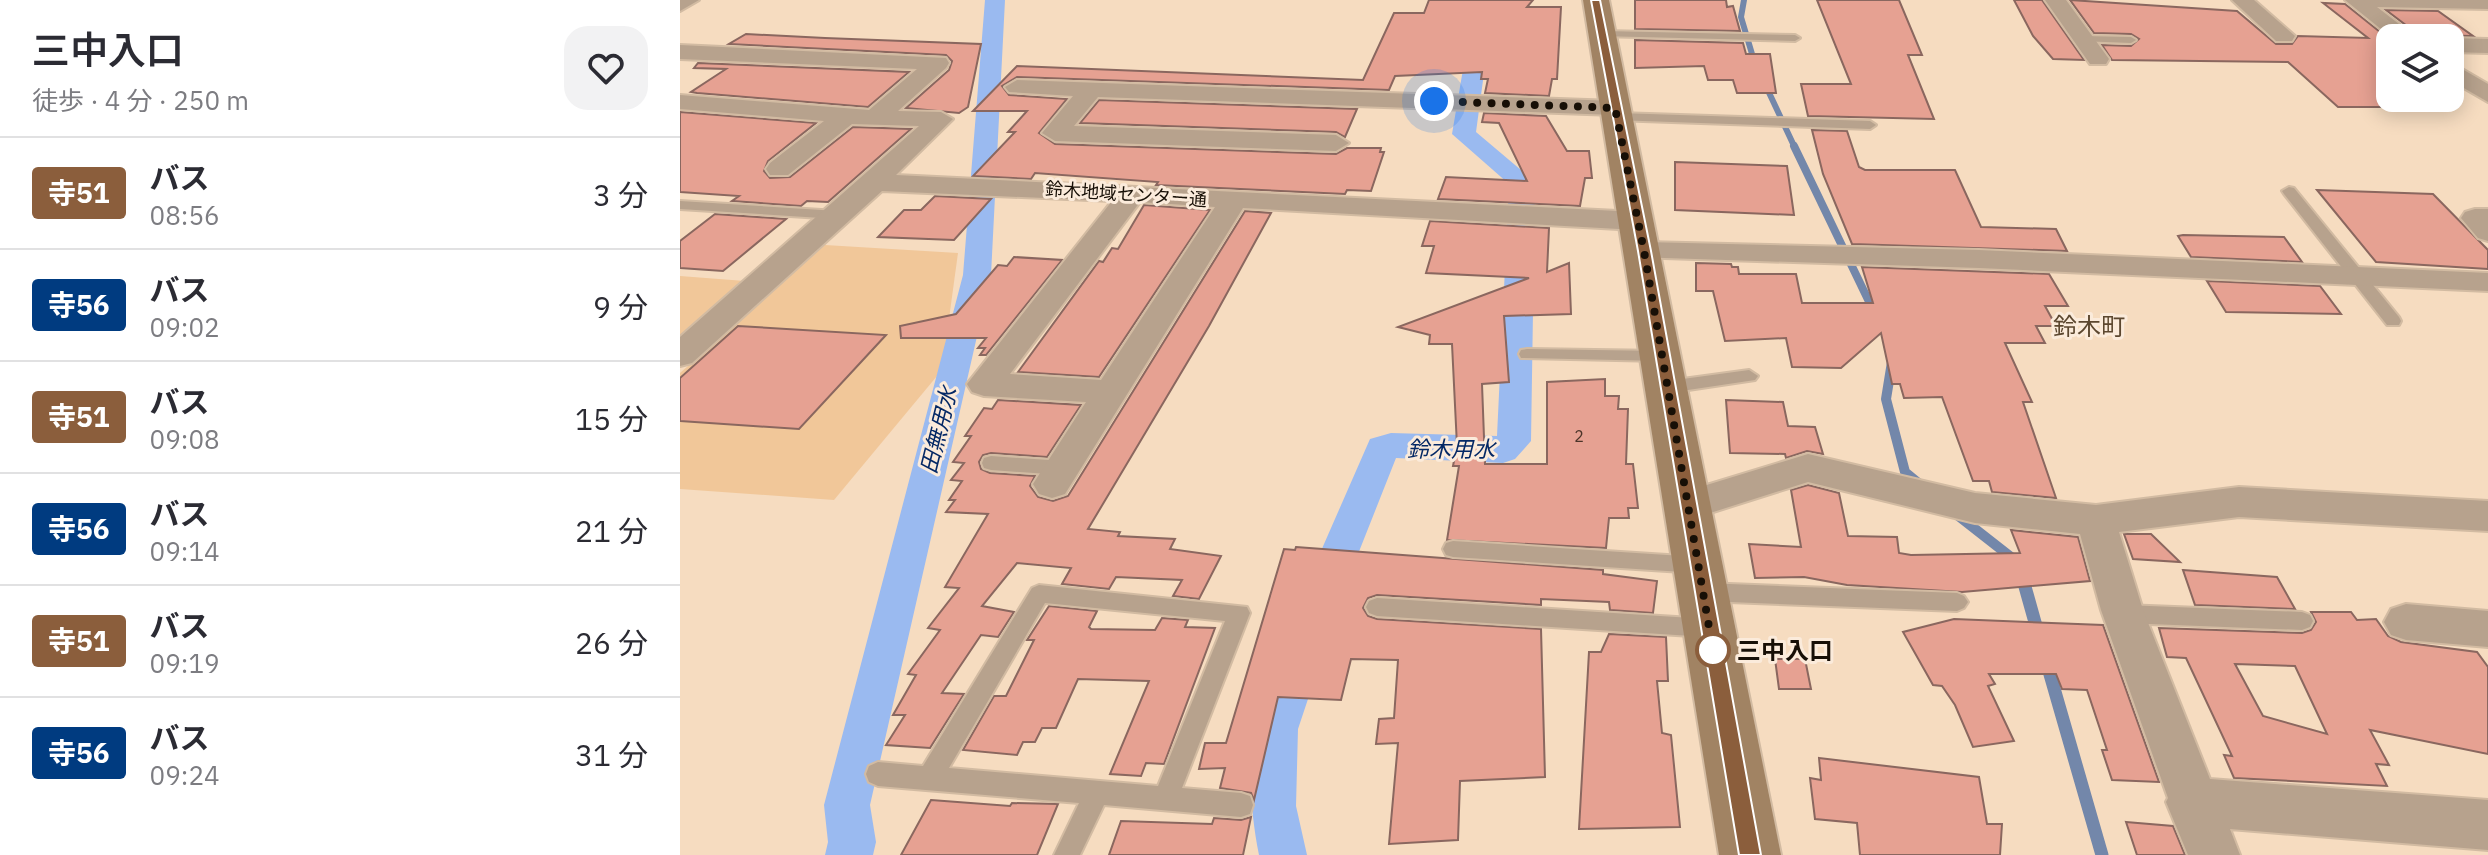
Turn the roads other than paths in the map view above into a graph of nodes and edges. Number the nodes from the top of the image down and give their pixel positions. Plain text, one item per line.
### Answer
1 (689, 0) edge
2 (2055, 0) edge
3 (2242, 0) edge
4 (2355, 0) edge
5 (2362, 0) edge
6 (2488, 3) edge
7 (680, 5) edge
8 (1599, 17) edge
9 (2387, 24) edge
10 (2284, 36) dead end
11 (1795, 38) dead end
12 (2083, 39) junction
13 (2131, 40) dead end
14 (2464, 45) edge
15 (2488, 46) edge
16 (684, 55) edge
17 (2098, 59) dead end
18 (2464, 79) edge
19 (1017, 87) dead end
20 (1091, 90) junction
21 (2488, 95) edge
22 (1283, 97) junction
23 (680, 102) edge
24 (1616, 112) junction
25 (846, 116) junction
26 (875, 118) junction
27 (1870, 125) dead end
28 (1257, 140) junction
29 (1336, 143) dead end
30 (779, 169) dead end
31 (868, 187) junction
32 (2289, 191) dead end
33 (1132, 194) junction
34 (1233, 201) junction
35 (680, 205) edge
36 (837, 215) junction
37 (2488, 218) edge
38 (2488, 232) edge
39 (1641, 236) junction
40 (2358, 277) junction
41 (2488, 282) edge
42 (2393, 321) dead end
43 (1527, 354) dead end
44 (680, 355) edge
45 (1665, 371) junction
46 (1749, 376) dead end
47 (1111, 392) junction
48 (991, 463) dead end
49 (1057, 476) joint
50 (1688, 505) junction
51 (2488, 516) edge
52 (2096, 520) junction
53 (1453, 549) dead end
54 (1704, 595) junction
55 (1957, 602) dead end
56 (1377, 607) dead end
57 (2124, 614) junction
58 (2302, 621) dead end
59 (2406, 622) dead end
60 (2488, 629) edge
61 (878, 774) dead end
62 (930, 778) junction
63 (1097, 793) junction
64 (1166, 797) junction
65 (2191, 802) junction
66 (1241, 805) dead end
67 (2488, 825) edge
68 (1067, 855) edge
69 (1750, 855) edge
70 (2214, 855) edge

1 - 7 street
2 - 12 street
3 - 10 street
4 - 9 street
5 - 6 street
8 - 11 lane
8 - 24 main road
12 - 13 lane
12 - 17 street
14 - 15 street
16 - 26 street
18 - 21 street
19 - 20 street
20 - 22 street
20 - 28 street
22 - 24 street
22 - 28 street
23 - 25 street
24 - 27 lane
24 - 39 main road
25 - 26 street
25 - 30 street
26 - 31 street
28 - 29 street
31 - 33 street, 鈴木地域センター通
31 - 36 street
32 - 40 lane
33 - 34 street, 鈴木地域センター通
33 - 47 street
34 - 39 street, 鈴木地域センター通
34 - 47 street
35 - 36 lane
36 - 44 street
37 - 38 street
39 - 40 street, 鈴木地域センター通
39 - 45 main road
40 - 41 street, 鈴木地域センター通
40 - 42 lane
43 - 45 lane
45 - 46 lane
45 - 50 main road
47 - 49 street
48 - 49 lane
50 - 52 street
50 - 54 main road
51 - 52 street
52 - 57 street
53 - 54 lane
54 - 55 lane
54 - 56 lane
54 - 69 main road
57 - 58 lane
57 - 65 street
59 - 60 street
61 - 62 lane
62 - 63 lane
62 - 64 lane
63 - 64 lane
63 - 68 lane
64 - 66 lane
65 - 67 street
65 - 70 street

